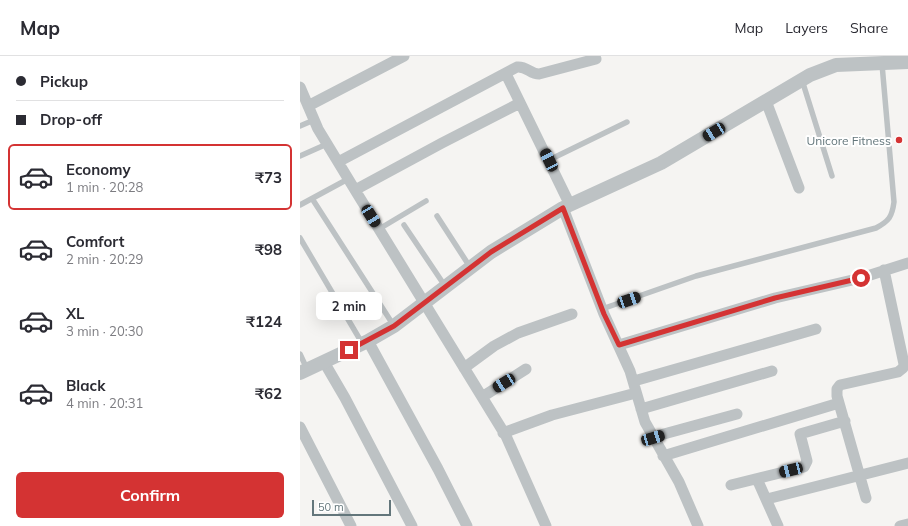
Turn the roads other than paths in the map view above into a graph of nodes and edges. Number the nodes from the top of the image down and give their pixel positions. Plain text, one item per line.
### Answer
1 (404, 56) edge
2 (596, 59) dead end
3 (908, 62) edge
4 (882, 64) junction
5 (506, 74) junction
6 (802, 79) junction
7 (300, 87) edge
8 (766, 101) junction
9 (520, 103) junction
10 (308, 106) junction
11 (314, 120) junction
12 (627, 122) dead end
13 (300, 126) edge
14 (327, 144) junction
15 (300, 156) edge
16 (549, 160) junction
17 (338, 162) junction
18 (832, 176) dead end
19 (348, 179) junction
20 (799, 188) dead end
21 (354, 190) junction
22 (313, 200) junction
23 (426, 201) dead end
24 (300, 206) edge
25 (567, 206) junction
26 (436, 216) dead end
27 (404, 225) dead end
28 (379, 229) junction
29 (300, 238) edge
30 (908, 263) edge
31 (471, 268) junction
32 (884, 270) junction
33 (445, 286) junction
34 (424, 302) junction
35 (602, 309) junction
36 (572, 314) dead end
37 (394, 326) junction
38 (816, 329) dead end
39 (365, 343) junction
40 (619, 345) junction
41 (904, 346) edge
42 (300, 354) edge
43 (324, 362) junction
44 (464, 368) junction
45 (526, 369) dead end
46 (304, 371) edge
47 (772, 371) dead end
48 (634, 381) junction
49 (636, 393) junction
50 (482, 397) junction
51 (839, 403) junction
52 (641, 409) junction
53 (736, 414) dead end
54 (845, 421) junction
55 (300, 427) edge
56 (503, 433) junction
57 (653, 438) junction
58 (663, 456) junction
59 (908, 463) edge
60 (859, 475) junction
61 (757, 479) junction
62 (731, 485) dead end
63 (866, 498) dead end
64 (767, 499) junction
65 (908, 524) edge
66 (351, 526) edge
67 (412, 526) edge
68 (467, 526) edge
69 (546, 526) edge
70 (698, 526) edge
71 (778, 526) edge
72 (900, 526) edge

1 - 10 street
2 - 5 street
3 - 4 street
4 - 6 street
4 - 35 lane
5 - 9 street
5 - 17 street
6 - 8 street
6 - 18 lane
7 - 10 street
8 - 20 street
8 - 25 street
9 - 16 street
9 - 21 street
10 - 11 street
11 - 13 lane
11 - 14 street
12 - 16 lane
14 - 15 lane
14 - 17 street
16 - 25 street
17 - 19 street
19 - 21 street
19 - 22 lane
21 - 28 street
22 - 24 lane
22 - 37 lane
23 - 28 lane
25 - 31 street
25 - 35 street
26 - 31 lane
27 - 33 lane
28 - 34 street
29 - 39 lane
30 - 32 street
31 - 33 street
32 - 40 street
32 - 41 street
33 - 34 street
34 - 37 street
34 - 44 street
35 - 40 street
36 - 44 street
37 - 39 street
38 - 48 street
39 - 43 street
39 - 68 street
40 - 48 street
41 - 51 street
42 - 46 lane
43 - 46 street
43 - 67 street
44 - 50 street
45 - 50 street
47 - 52 street
48 - 49 street
49 - 52 street
49 - 56 street
50 - 56 street
51 - 54 street
51 - 58 street
52 - 57 street
53 - 57 street
54 - 60 street
54 - 61 street
55 - 66 street
56 - 69 street
57 - 58 street
58 - 70 street
59 - 60 street
60 - 63 street
60 - 64 street
61 - 62 street
61 - 64 street
64 - 71 street
65 - 72 street

